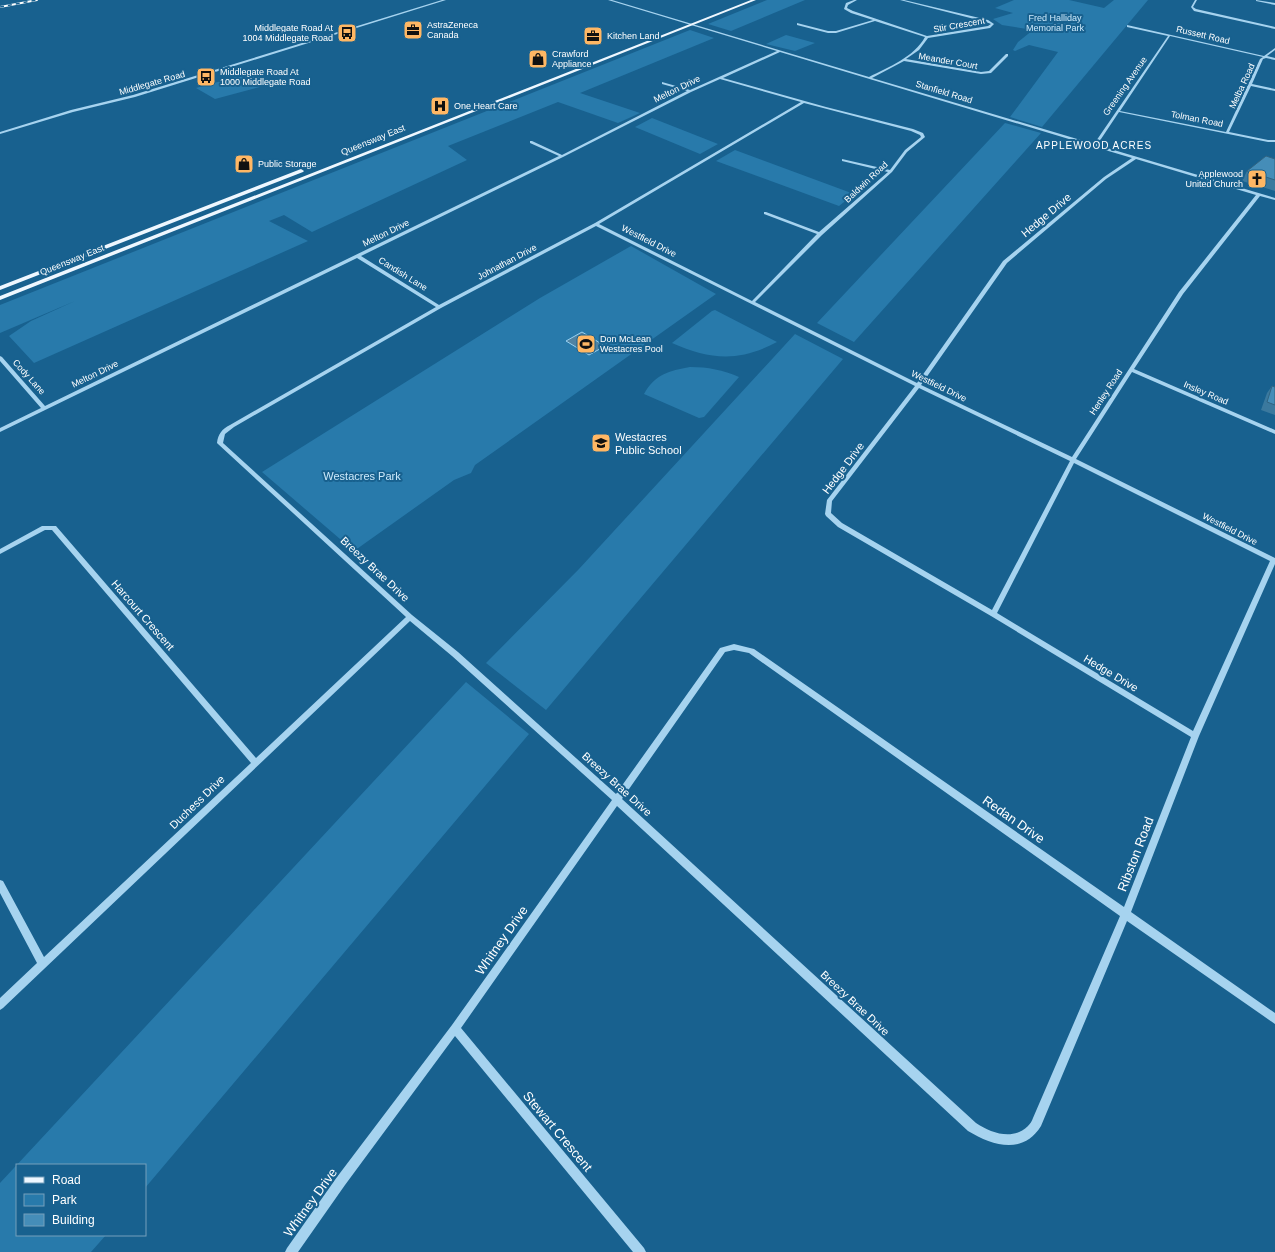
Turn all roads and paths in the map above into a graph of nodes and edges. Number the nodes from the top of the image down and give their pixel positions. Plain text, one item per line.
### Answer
1 (445, 0) edge
2 (609, 0) edge
3 (741, 0) edge
4 (754, 0) edge
5 (856, 0) edge
6 (901, 0) edge
7 (1196, 0) edge
8 (1257, 0) edge
9 (1275, 4) edge
10 (875, 20) junction
11 (684, 22) junction
12 (798, 24) dead end
13 (692, 25) junction
14 (1128, 26) dead end
15 (1275, 28) edge
16 (1170, 35) junction
17 (927, 37) junction
18 (1275, 50) edge
19 (780, 52) junction
20 (1008, 55) dead end
21 (1265, 56) junction
22 (1275, 59) edge
23 (904, 60) junction
24 (721, 78) junction
25 (869, 78) junction
26 (663, 83) dead end
27 (1250, 85) junction
28 (1275, 90) edge
29 (690, 91) junction
30 (501, 94) dead end
31 (804, 102) junction
32 (1117, 111) junction
33 (0, 133) edge
34 (1227, 133) junction
35 (1275, 141) edge
36 (531, 142) dead end
37 (1094, 146) junction
38 (562, 156) junction
39 (1134, 158) junction
40 (843, 160) dead end
41 (306, 169) dead end
42 (891, 172) junction
43 (1258, 195) junction
44 (1275, 199) edge
45 (765, 213) dead end
46 (596, 224) junction
47 (820, 234) junction
48 (358, 256) junction
49 (0, 288) edge
50 (0, 298) edge
51 (752, 303) junction
52 (439, 306) junction
53 (0, 358) edge
54 (1131, 370) junction
55 (918, 386) junction
56 (44, 408) junction
57 (0, 430) edge
58 (1275, 432) edge
59 (220, 436) joint
60 (1074, 460) junction
61 (0, 552) edge
62 (1274, 561) edge
63 (993, 614) junction
64 (410, 617) junction
65 (734, 647) joint
66 (1195, 736) junction
67 (255, 762) junction
68 (616, 799) junction
69 (0, 884) edge
70 (1126, 913) junction
71 (43, 964) junction
72 (0, 1005) edge
73 (1275, 1019) edge
74 (455, 1028) junction
75 (1006, 1140) joint
76 (291, 1252) edge
77 (640, 1252) edge

1 - 33 street, Middlegate Road
2 - 11 street, Stanfield Road
3 - 11 main road
4 - 13 main road, Queensway East
5 - 10 street
6 - 17 street, Stir Crescent
7 - 15 street
8 - 9 street
10 - 12 street
10 - 17 street
11 - 13 street, Stanfield Road
11 - 30 main road
13 - 19 street, Stanfield Road
13 - 50 main road, Queensway East
14 - 16 street, Russett Road
16 - 21 street, Russett Road
16 - 32 street, Greening Avenue
17 - 23 street
18 - 21 street, Melba Road
19 - 24 street, Melton Drive
19 - 25 street, Stanfield Road
20 - 23 street, Meander Court
21 - 22 street, Russett Road
21 - 27 street, Melba Road
23 - 25 street
24 - 29 street, Melton Drive
24 - 31 street, Baldwin Road
25 - 37 street, Stanfield Road
26 - 29 street
27 - 28 street
27 - 34 street, Melba Road
29 - 38 street, Melton Drive
31 - 42 street, Baldwin Road
31 - 46 street, Johnathan Drive
32 - 34 street, Tolman Road
32 - 37 street, Greening Avenue
34 - 35 street, Tolman Road
36 - 38 street
37 - 39 street, Stanfield Road
38 - 48 street, Melton Drive
39 - 43 street, Stanfield Road
39 - 55 street, Hedge Drive
40 - 42 street
41 - 49 main road, Queensway East
42 - 47 street, Baldwin Road
43 - 44 street, Stanfield Road
43 - 54 street, Henley Road
45 - 47 street
46 - 51 street, Westfield Drive
46 - 52 street, Johnathan Drive
47 - 51 street, Baldwin Road
48 - 52 street, Candish Lane
48 - 56 street, Melton Drive
51 - 55 street, Westfield Drive
52 - 59 street, Johnathan Drive
53 - 56 street, Cody Lane
54 - 58 street, Insley Road
54 - 60 street, Henley Road
55 - 60 street, Westfield Drive
55 - 63 street, Hedge Drive
56 - 57 street, Melton Drive
59 - 64 street, Breezy Brae Drive
60 - 62 street, Westfield Drive
60 - 63 street, Henley Road
61 - 67 street, Harcourt Crescent
62 - 66 street, Ribston Road
63 - 66 street, Hedge Drive
64 - 67 street, Duchess Drive
64 - 68 street, Breezy Brae Drive
65 - 68 street, Whitney Drive
65 - 70 street, Redan Drive
66 - 70 street, Ribston Road
67 - 71 street, Duchess Drive
68 - 74 street, Whitney Drive
68 - 75 street, Breezy Brae Drive
69 - 71 street
70 - 73 street, Redan Drive
70 - 75 street, Ribston Road
71 - 72 street, Duchess Drive
74 - 76 street, Whitney Drive
74 - 77 street, Stewart Crescent

